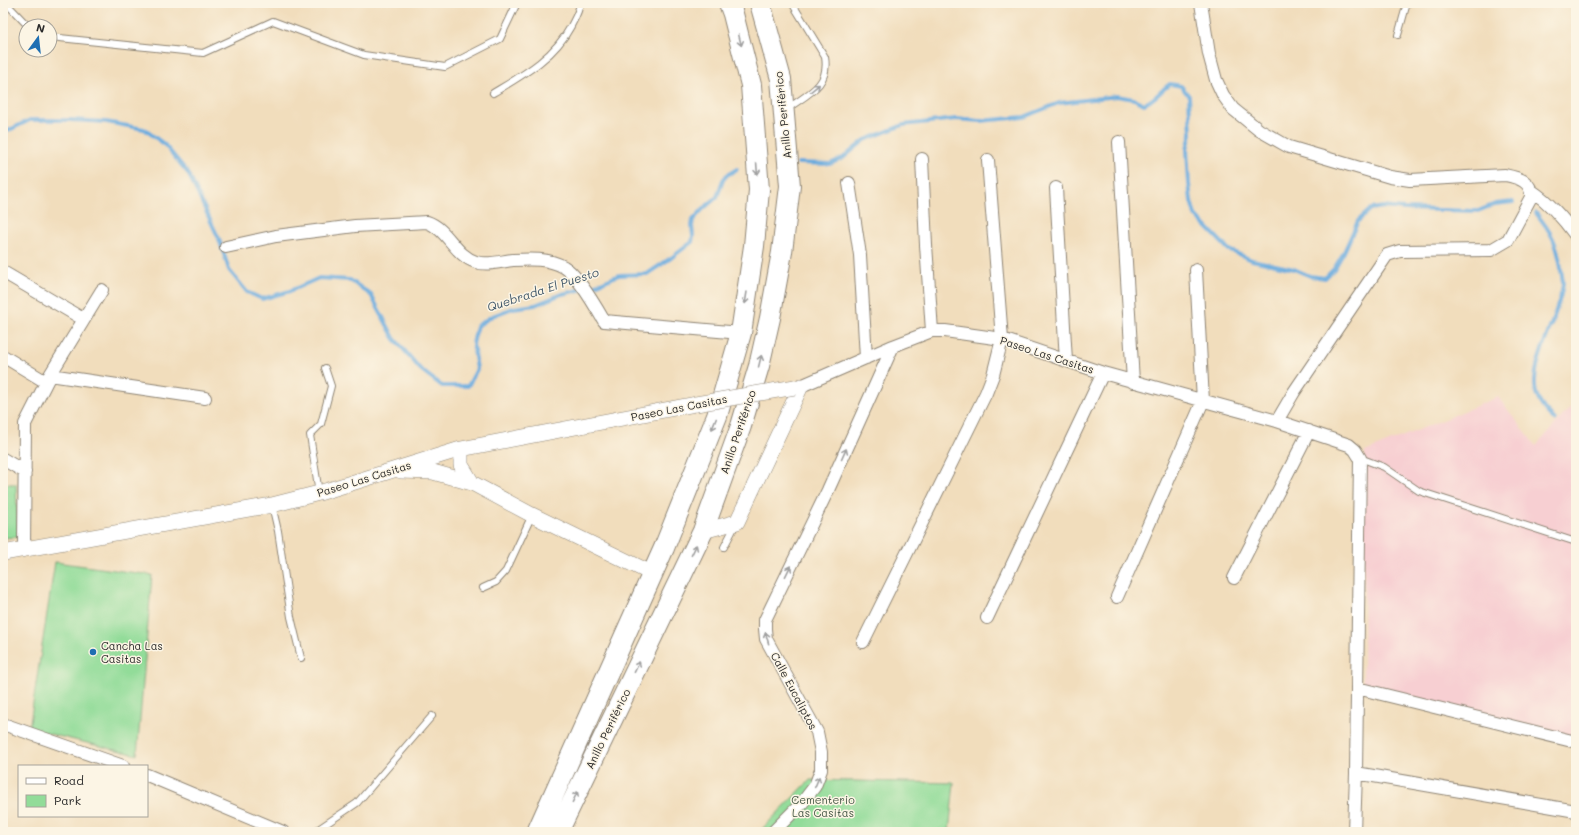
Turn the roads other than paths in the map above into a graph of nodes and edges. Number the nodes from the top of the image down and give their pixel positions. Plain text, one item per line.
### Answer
1 (6, 3) edge
2 (517, 3) edge
3 (580, 3) edge
4 (729, 3) edge
5 (760, 3) edge
6 (792, 3) edge
7 (1201, 3) edge
8 (1407, 3) edge
9 (20, 18) edge
10 (1398, 35) dead end
11 (58, 38) edge
12 (493, 93) dead end
13 (784, 111) junction
14 (1119, 142) dead end
15 (922, 159) dead end
16 (988, 160) dead end
17 (849, 183) dead end
18 (1056, 188) dead end
19 (1532, 191) junction
20 (1576, 236) edge
21 (226, 247) dead end
22 (1196, 270) dead end
23 (3, 272) edge
24 (102, 290) dead end
25 (83, 319) junction
26 (932, 332) junction
27 (741, 333) junction
28 (1002, 338) junction
29 (893, 346) junction
30 (3, 356) edge
31 (866, 358) junction
32 (1066, 361) junction
33 (325, 368) dead end
34 (1103, 373) junction
35 (48, 378) junction
36 (1133, 382) junction
37 (798, 386) junction
38 (205, 398) dead end
39 (1203, 401) junction
40 (1277, 421) junction
41 (1309, 431) junction
42 (461, 449) junction
43 (1360, 458) junction
44 (3, 459) edge
45 (386, 471) junction
46 (25, 472) junction
47 (472, 483) junction
48 (319, 493) junction
49 (272, 505) junction
50 (532, 515) junction
51 (737, 522) junction
52 (703, 531) junction
53 (1576, 542) edge
54 (724, 547) dead end
55 (24, 549) junction
56 (3, 553) edge
57 (653, 574) junction
58 (1234, 578) dead end
59 (483, 588) dead end
60 (1117, 597) dead end
61 (987, 618) dead end
62 (863, 642) dead end
63 (302, 658) dead end
64 (1356, 688) junction
65 (432, 716) dead end
66 (3, 724) edge
67 (1576, 742) edge
68 (120, 765) edge
69 (1356, 773) junction
70 (148, 776) edge
71 (1576, 811) edge
72 (283, 832) edge
73 (314, 832) edge
74 (537, 832) edge
75 (558, 832) edge
76 (774, 832) edge
77 (1354, 832) edge

1 - 9 lane
2 - 11 lane
3 - 12 lane
4 -> 27 highway, Anillo Periférico
5 - 13 highway, Anillo Periférico
13 -> 6 lane
7 - 19 street
8 - 10 lane
52 -> 13 highway, Anillo Periférico
14 - 36 street
15 - 26 street
16 - 28 street
17 - 31 street
18 - 32 street
19 - 20 street
19 - 40 street
21 - 27 street
22 - 39 street
23 - 25 street
24 - 25 street
25 - 35 street
26 - 28 street, Paseo Las Casitas
26 - 29 street, Paseo Las Casitas
27 -> 57 highway, Anillo Periférico
28 - 32 street, Paseo Las Casitas
28 - 62 street
29 - 31 street, Paseo Las Casitas
76 -> 29 street, Calle Eucaliptos
30 - 35 street
31 - 37 street, Paseo Las Casitas
32 - 34 street, Paseo Las Casitas
33 - 48 lane
34 - 36 street, Paseo Las Casitas
34 - 61 street
35 - 38 street
35 - 46 street
36 - 39 street, Paseo Las Casitas
37 - 42 street, Paseo Las Casitas, bridge
37 - 51 street
39 - 40 street, Paseo Las Casitas
39 - 60 street
40 - 41 street, Paseo Las Casitas
41 - 43 street, Paseo Las Casitas
41 - 58 street
42 - 45 street, Paseo Las Casitas
42 - 47 street
43 - 53 lane
43 - 64 street
44 - 46 street
45 - 47 street
45 - 48 street, Paseo Las Casitas
46 - 55 street
47 - 50 street
48 - 49 street, Paseo Las Casitas
49 - 55 street, Paseo Las Casitas
49 - 63 lane
50 - 57 street
50 - 59 lane
51 - 52 street
51 - 54 lane
75 -> 52 highway, Anillo Periférico
55 - 56 street, Paseo Las Casitas
57 - 74 highway, Anillo Periférico
64 - 67 street
64 - 69 street
65 - 73 lane
66 - 68 street
69 - 71 street
69 - 77 street
70 - 72 street

